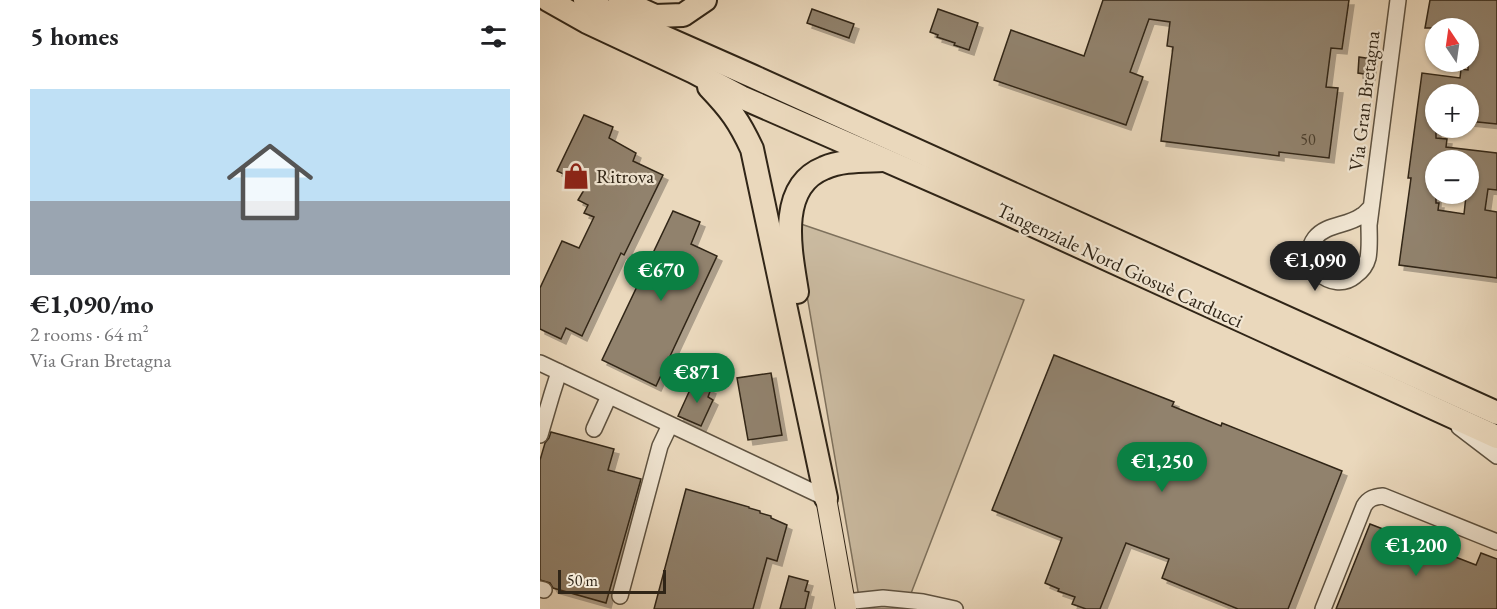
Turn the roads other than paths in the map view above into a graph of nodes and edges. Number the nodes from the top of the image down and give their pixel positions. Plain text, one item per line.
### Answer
1 (548, 0) edge
2 (585, 0) edge
3 (620, 0) edge
4 (705, 0) edge
5 (1398, 0) edge
6 (694, 72) junction
7 (888, 160) junction
8 (1371, 207) junction
9 (540, 363) edge
10 (559, 372) junction
11 (609, 396) junction
12 (1435, 409) junction
13 (1497, 413) edge
14 (670, 425) junction
15 (594, 429) dead end
16 (540, 435) edge
17 (1497, 437) edge
18 (1497, 456) edge
19 (826, 498) junction
20 (1497, 542) edge
21 (620, 596) dead end
22 (846, 606) edge
23 (955, 609) edge
24 (1323, 609) edge

1 - 6 highway, Tangenziale Nord Giosuè Carducci
2 - 13 highway, Tangenziale Nord Giosuè Carducci
3 - 4 highway
5 - 8 street, Via Gran Bretagna
6 - 7 highway, Tangenziale Nord Giosuè Carducci
6 - 19 highway
7 - 12 highway, Tangenziale Nord Giosuè Carducci
7 - 19 highway
8 - 8 street, Via Gran Bretagna
9 - 10 street
10 - 11 street
10 - 16 street
11 - 14 street
11 - 15 street
12 - 17 highway, Tangenziale Nord Giosuè Carducci
12 - 18 street
14 - 19 street
14 - 21 street
19 - 22 main road
20 - 24 street
22 - 23 street

